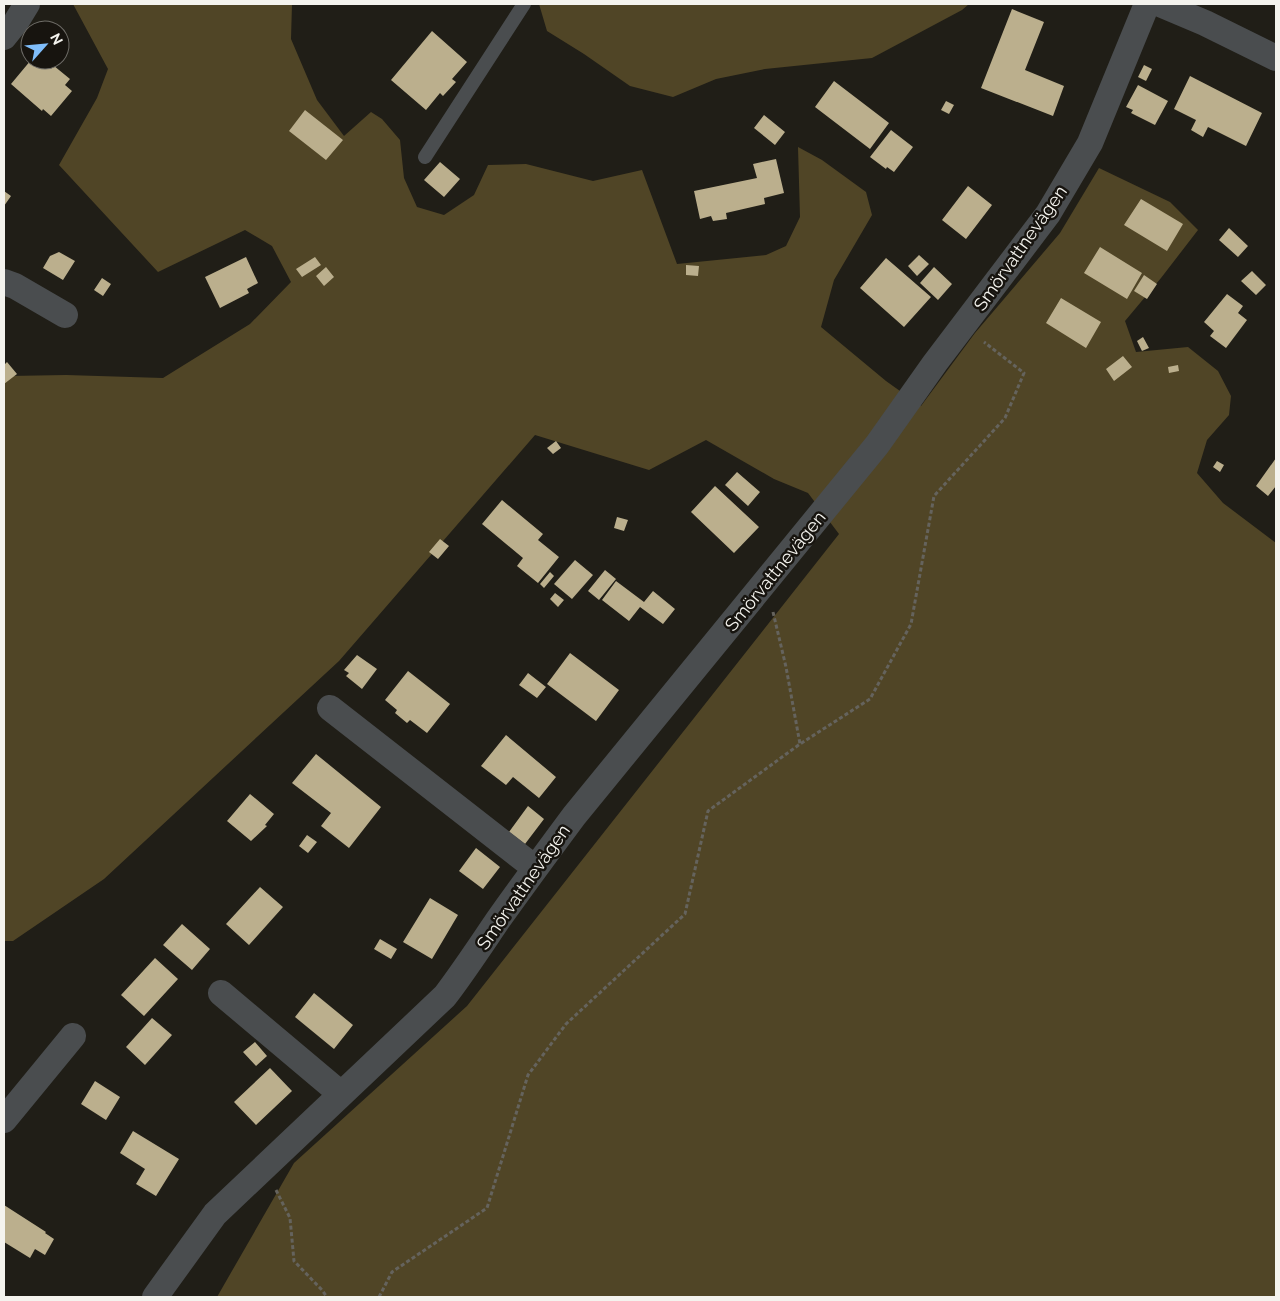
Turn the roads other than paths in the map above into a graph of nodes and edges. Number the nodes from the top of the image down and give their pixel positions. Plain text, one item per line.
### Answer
1 (27, 4) edge
2 (524, 4) edge
3 (1147, 4) edge
4 (1160, 4) edge
5 (4, 37) edge
6 (1274, 51) edge
7 (425, 157) dead end
8 (4, 282) edge
9 (65, 315) dead end
10 (330, 708) dead end
11 (536, 868) junction
12 (221, 993) dead end
13 (73, 1036) dead end
14 (341, 1094) junction
15 (4, 1120) edge
16 (155, 1297) edge

1 - 5 street
2 - 7 lane
3 - 11 street, Smörvattnevägen
4 - 6 street
8 - 9 street
10 - 11 street
11 - 14 street, Smörvattnevägen
12 - 14 street
13 - 15 street
14 - 16 street, Smörvattnevägen

